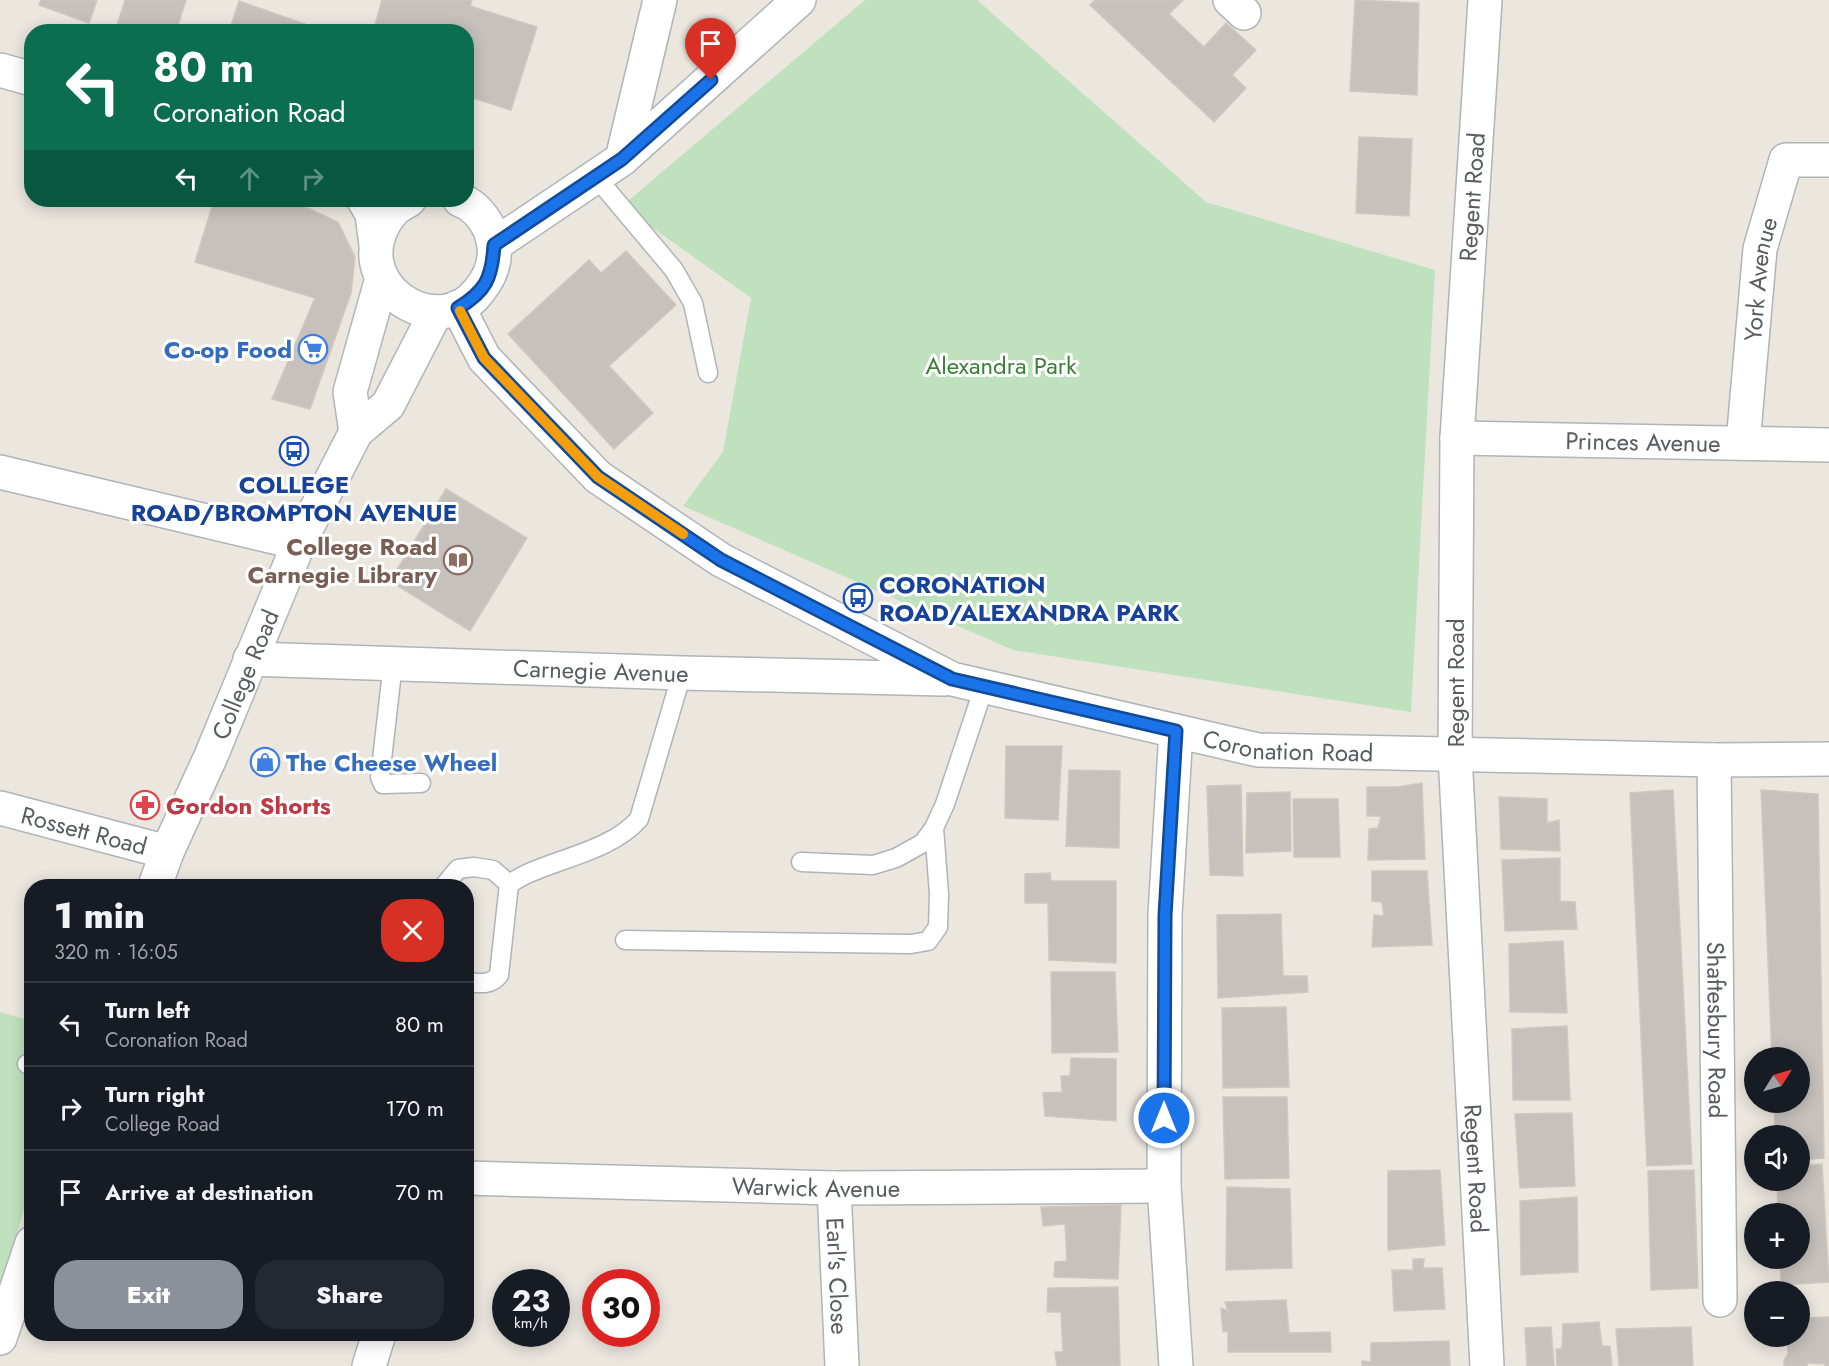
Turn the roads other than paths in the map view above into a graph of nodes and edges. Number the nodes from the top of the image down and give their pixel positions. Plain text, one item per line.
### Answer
1 (660, 0) edge
2 (799, 0) edge
3 (1485, 0) edge
4 (0, 70) edge
5 (24, 77) edge
6 (1829, 160) edge
7 (609, 168) junction
8 (368, 207) edge
9 (398, 207) edge
10 (470, 207) edge
11 (376, 245) junction
12 (494, 245) junction
13 (382, 278) junction
14 (447, 310) junction
15 (708, 373) dead end
16 (356, 432) junction
17 (1457, 438) junction
18 (1743, 443) junction
19 (1829, 445) edge
20 (0, 472) edge
21 (299, 543) junction
22 (250, 659) junction
23 (393, 663) junction
24 (682, 673) junction
25 (952, 679) junction
26 (984, 687) junction
27 (1176, 731) junction
28 (1455, 754) junction
29 (1829, 759) edge
30 (1714, 760) junction
31 (421, 783) dead end
32 (0, 808) edge
33 (934, 828) junction
34 (167, 852) junction
35 (801, 862) dead end
36 (157, 879) edge
37 (449, 879) edge
38 (509, 884) junction
39 (625, 940) dead end
40 (474, 983) edge
41 (474, 1178) edge
42 (1164, 1186) junction
43 (834, 1188) junction
44 (24, 1267) edge
45 (1720, 1300) dead end
46 (0, 1338) edge
47 (377, 1341) edge
48 (369, 1366) edge
49 (842, 1366) edge
50 (1176, 1366) edge
51 (1487, 1366) edge

1 - 7 street
2 - 7 street
3 - 17 street, Regent Road
4 - 5 street
6 - 18 street, York Avenue
7 - 12 street
7 - 15 lane
8 - 11 street
9 - 11 street
10 - 12 street
11 - 13 street
12 - 14 street, College Road
13 - 14 street
13 - 16 street
14 - 16 street, College Road
14 - 25 street, Coronation Road
16 - 21 street, College Road
17 - 18 street, Princes Avenue
17 - 28 street, Regent Road
18 - 19 street, Princes Avenue
20 - 21 street
21 - 22 street, College Road
22 - 23 street, Carnegie Avenue
22 - 34 street, College Road
23 - 24 street, Carnegie Avenue
23 - 31 lane
24 - 25 street, Carnegie Avenue
24 - 38 lane
25 - 26 street, Coronation Road
26 - 27 street, Coronation Road
26 - 33 lane
27 - 28 street, Coronation Road
27 - 42 street
28 - 30 street, Coronation Road
28 - 51 street, Regent Road
29 - 30 street, Coronation Road
30 - 45 street, Shaftesbury Road
32 - 34 street, Rossett Road
33 - 35 lane
33 - 39 lane
34 - 36 street, College Road
37 - 38 lane
38 - 40 lane
41 - 43 street, Warwick Avenue
42 - 43 street, Warwick Avenue
42 - 50 street
43 - 49 street, Earl's Close
44 - 46 street
47 - 48 street

